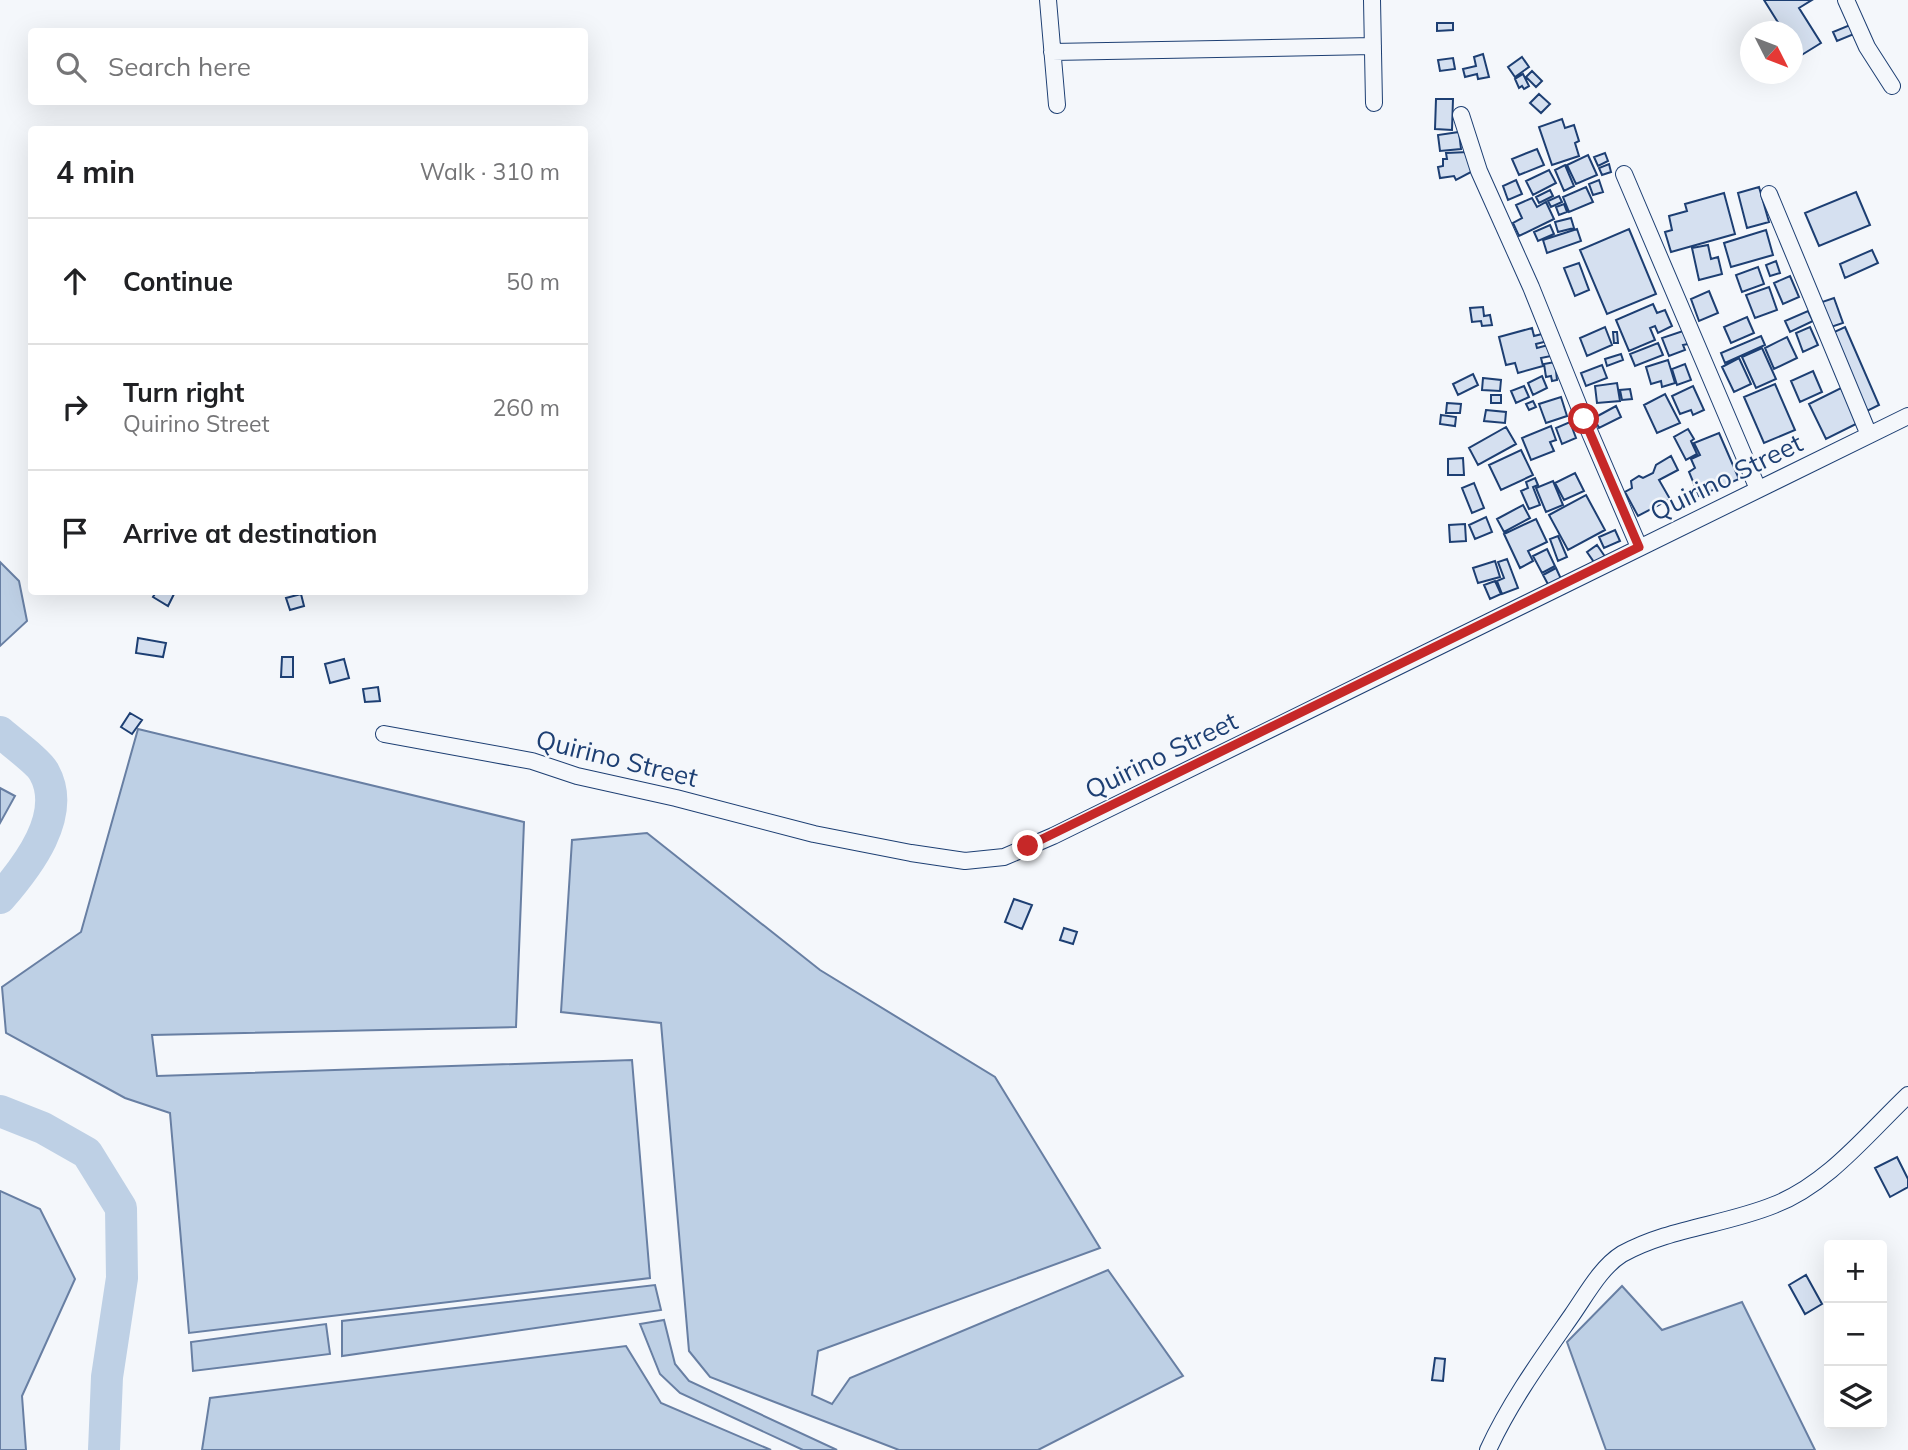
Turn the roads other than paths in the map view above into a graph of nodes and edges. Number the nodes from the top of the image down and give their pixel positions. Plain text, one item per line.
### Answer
1 (1048, 0) edge
2 (1372, 0) edge
3 (1846, 0) edge
4 (1373, 46) junction
5 (1052, 52) junction
6 (1892, 86) dead end
7 (1374, 103) dead end
8 (1057, 105) dead end
9 (1461, 115) dead end
10 (1624, 174) dead end
11 (1769, 194) dead end
12 (1908, 416) edge
13 (1869, 435) junction
14 (1758, 489) junction
15 (1639, 547) junction
16 (384, 734) dead end
17 (1908, 1095) edge
18 (1488, 1450) edge

1 - 5 street
2 - 4 street
3 - 6 street
4 - 5 street
4 - 7 street
5 - 8 street
9 - 15 street
10 - 14 street
11 - 13 street
12 - 13 street, Quirino Street
13 - 14 street, Quirino Street
14 - 15 street, Quirino Street
15 - 16 street, Quirino Street
17 - 18 street

